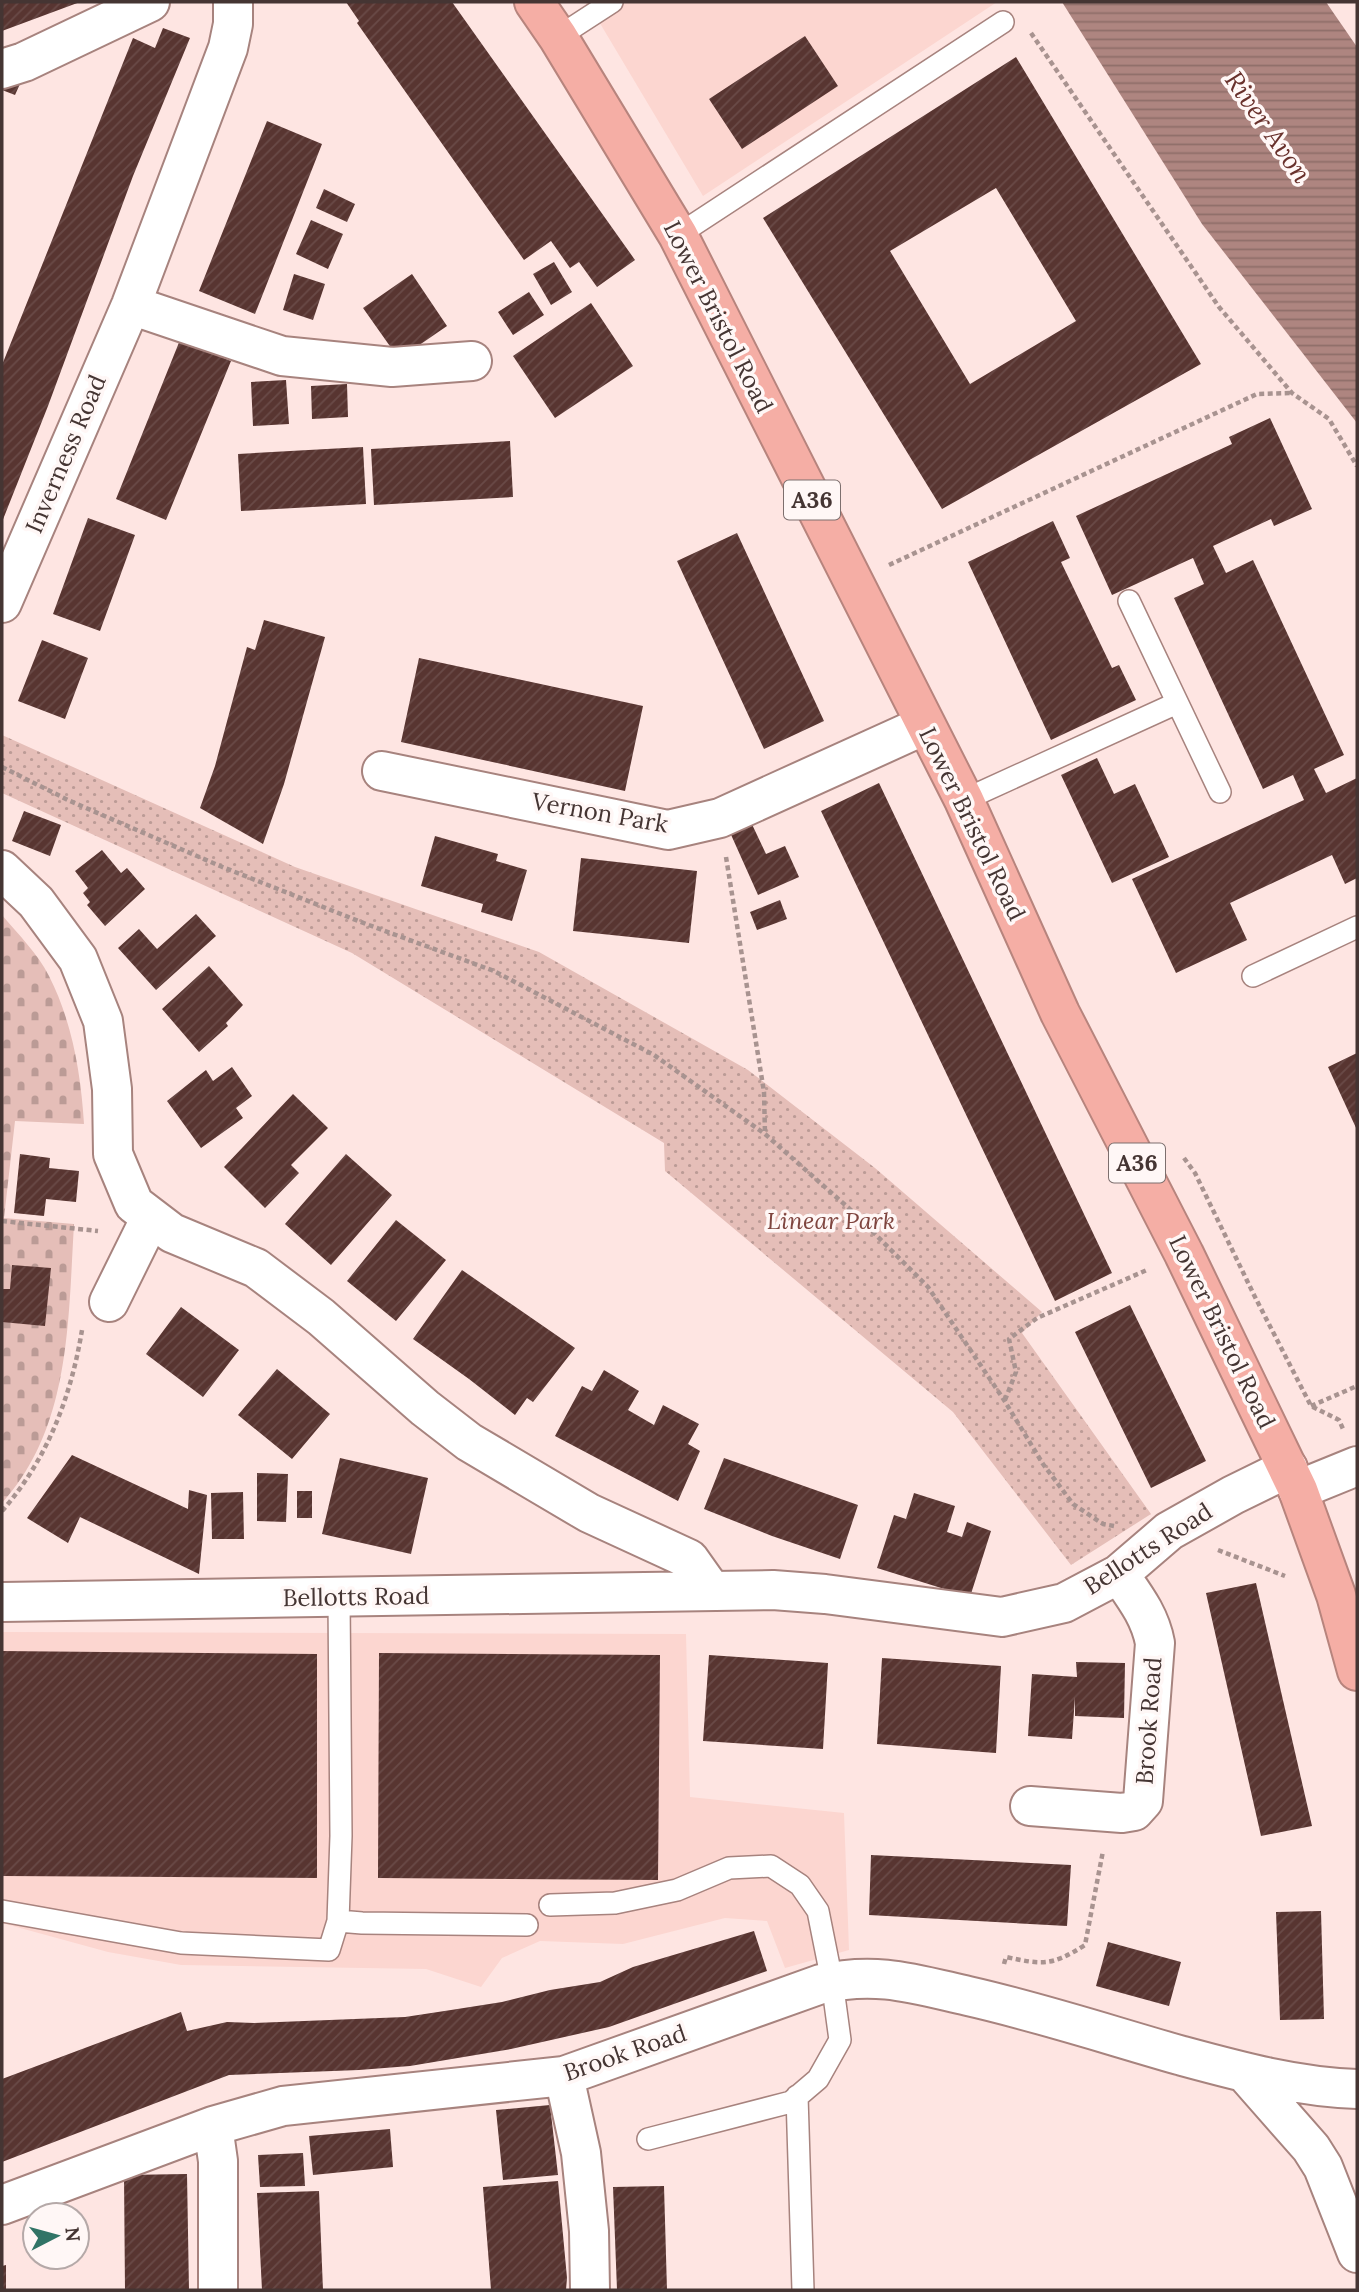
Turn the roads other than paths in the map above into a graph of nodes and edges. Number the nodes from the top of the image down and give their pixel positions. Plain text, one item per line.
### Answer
1 (150, 2) edge
2 (233, 2) edge
3 (534, 2) edge
4 (612, 2) edge
5 (1003, 22) road end
6 (558, 37) junction
7 (2, 69) edge
8 (678, 235) junction
9 (131, 305) junction
10 (471, 361) dead end
11 (1129, 601) dead end
12 (2, 603) edge
13 (1177, 703) junction
14 (925, 725) junction
15 (382, 771) dead end
16 (1220, 792) dead end
17 (964, 800) junction
18 (2, 870) edge
19 (1357, 927) edge
20 (1254, 976) dead end
21 (144, 1231) junction
22 (109, 1302) road end
23 (1357, 1466) edge
24 (1293, 1479) junction
25 (1119, 1574) junction
26 (711, 1590) junction
27 (339, 1598) junction
28 (2, 1602) edge
29 (1357, 1671) edge
30 (1030, 1806) dead end
31 (550, 1905) dead end
32 (2, 1910) edge
33 (338, 1921) junction
34 (527, 1925) dead end
35 (832, 1982) junction
36 (1245, 2073) junction
37 (564, 2076) junction
38 (1357, 2088) edge
39 (797, 2096) junction
40 (213, 2126) junction
41 (649, 2138) dead end
42 (2, 2205) edge
43 (1357, 2253) edge
44 (218, 2290) edge
45 (590, 2290) edge
46 (803, 2290) edge

1 - 7 street
2 - 9 street, Inverness Road
3 - 6 highway, Lower Bristol Road / A36
4 - 6 lane
5 - 8 lane
6 - 8 highway, Lower Bristol Road / A36
8 - 14 highway, Lower Bristol Road / A36
9 - 10 street
9 - 12 street, Inverness Road
11 - 13 lane
13 - 16 lane
13 - 17 lane
14 - 15 street, Vernon Park
14 - 17 highway, Lower Bristol Road / A36
17 - 24 highway, Lower Bristol Road / A36
18 - 21 street
19 - 20 lane
21 - 22 street
21 - 26 street
23 - 24 street, Bellotts Road
24 - 25 street, Bellotts Road
24 - 29 highway, Lower Bristol Road / A36
25 - 26 street, Bellotts Road
25 - 30 street, Brook Road
26 - 27 street, Bellotts Road
27 - 28 street, Bellotts Road
27 - 33 lane
31 - 35 lane
32 - 33 lane
33 - 34 lane
35 - 36 street, Brook Road
35 - 37 street, Brook Road
35 - 39 lane
36 - 38 street, Brook Road
36 - 43 street
37 - 40 street, Brook Road
37 - 45 street
39 - 41 lane
39 - 46 lane
40 - 42 street, Brook Road
40 - 44 street

